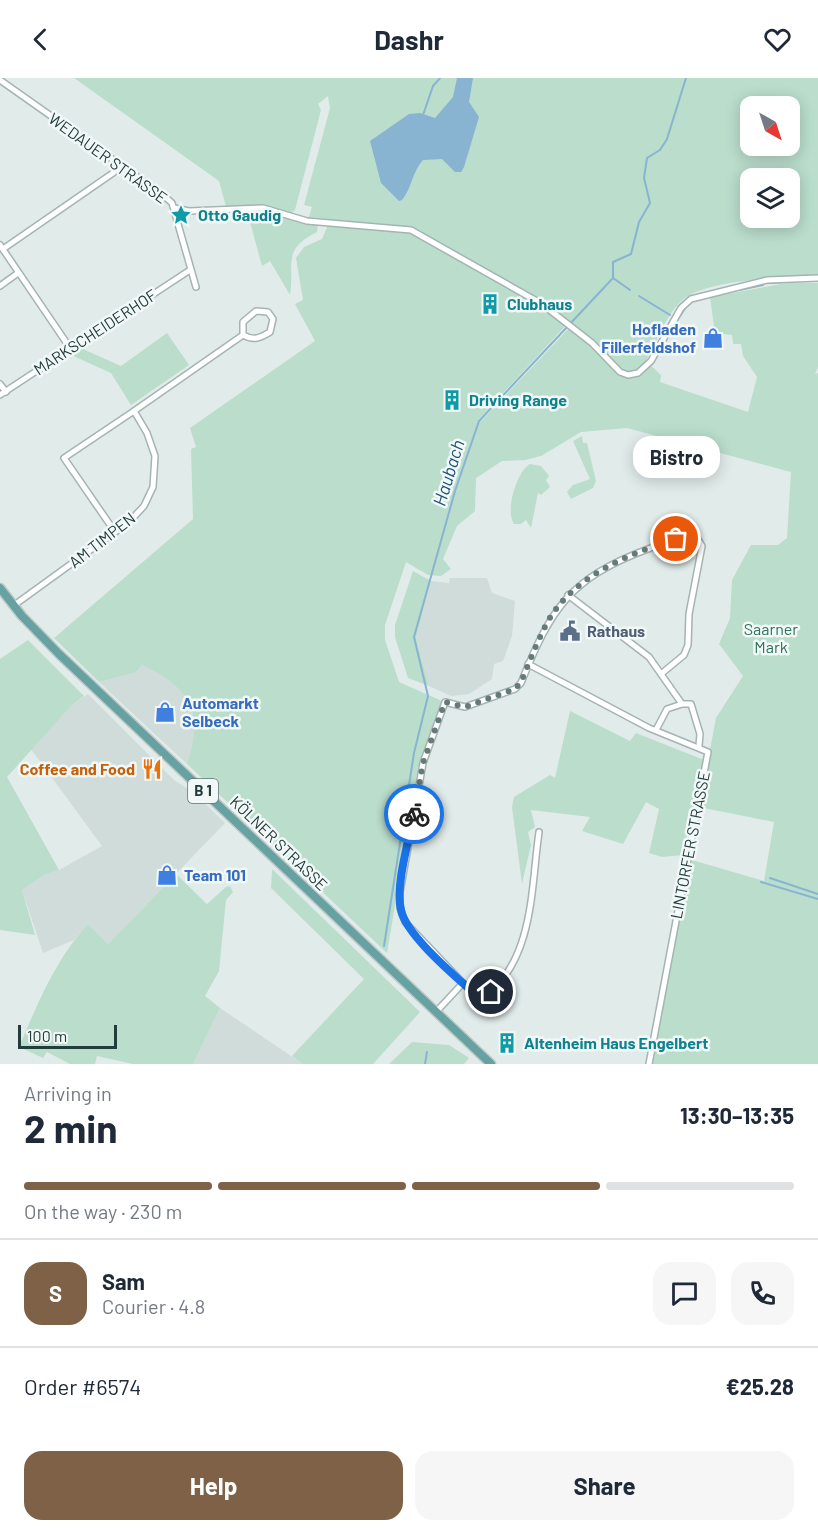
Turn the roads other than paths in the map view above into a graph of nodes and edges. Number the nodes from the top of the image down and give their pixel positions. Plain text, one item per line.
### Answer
1 (0, 80) edge
2 (120, 165) junction
3 (174, 208) junction
4 (1, 247) edge
5 (190, 270) junction
6 (18, 273) junction
7 (818, 278) edge
8 (0, 286) edge
9 (196, 288) dead end
10 (243, 335) junction
11 (70, 348) junction
12 (0, 384) edge
13 (3, 394) edge
14 (134, 411) junction
15 (115, 532) junction
16 (0, 588) edge
17 (568, 595) junction
18 (13, 606) junction
19 (528, 664) junction
20 (661, 674) junction
21 (682, 704) junction
22 (656, 730) junction
23 (699, 746) junction
24 (539, 832) dead end
25 (463, 983) junction
26 (435, 1012) junction
27 (491, 1064) edge
28 (649, 1064) edge

1 - 2 street, WEDAUER STRASSE
2 - 3 street, WEDAUER STRASSE
2 - 4 street
3 - 5 street
3 - 7 street, WEDAUER STRASSE
4 - 6 street
5 - 9 street
5 - 11 street, MARKSCHEIDERHOF
6 - 8 street
6 - 11 street
10 - 10 street
10 - 14 street
11 - 13 street, MARKSCHEIDERHOF
12 - 13 street
14 - 15 street, AM TIMPEN
14 - 15 street
15 - 18 street, AM TIMPEN
16 - 18 main road, KÖLNER STRASSE / B 1
17 - 19 street
17 - 20 street
17 - 20 street
18 - 26 main road, KÖLNER STRASSE / B 1
19 - 22 street, LINTORFER STRASSE
19 - 25 street
20 - 21 street
21 - 22 street
21 - 23 street
22 - 23 street, LINTORFER STRASSE
23 - 28 street, LINTORFER STRASSE
24 - 25 street
25 - 26 street
26 - 27 main road, KÖLNER STRASSE / B 1

